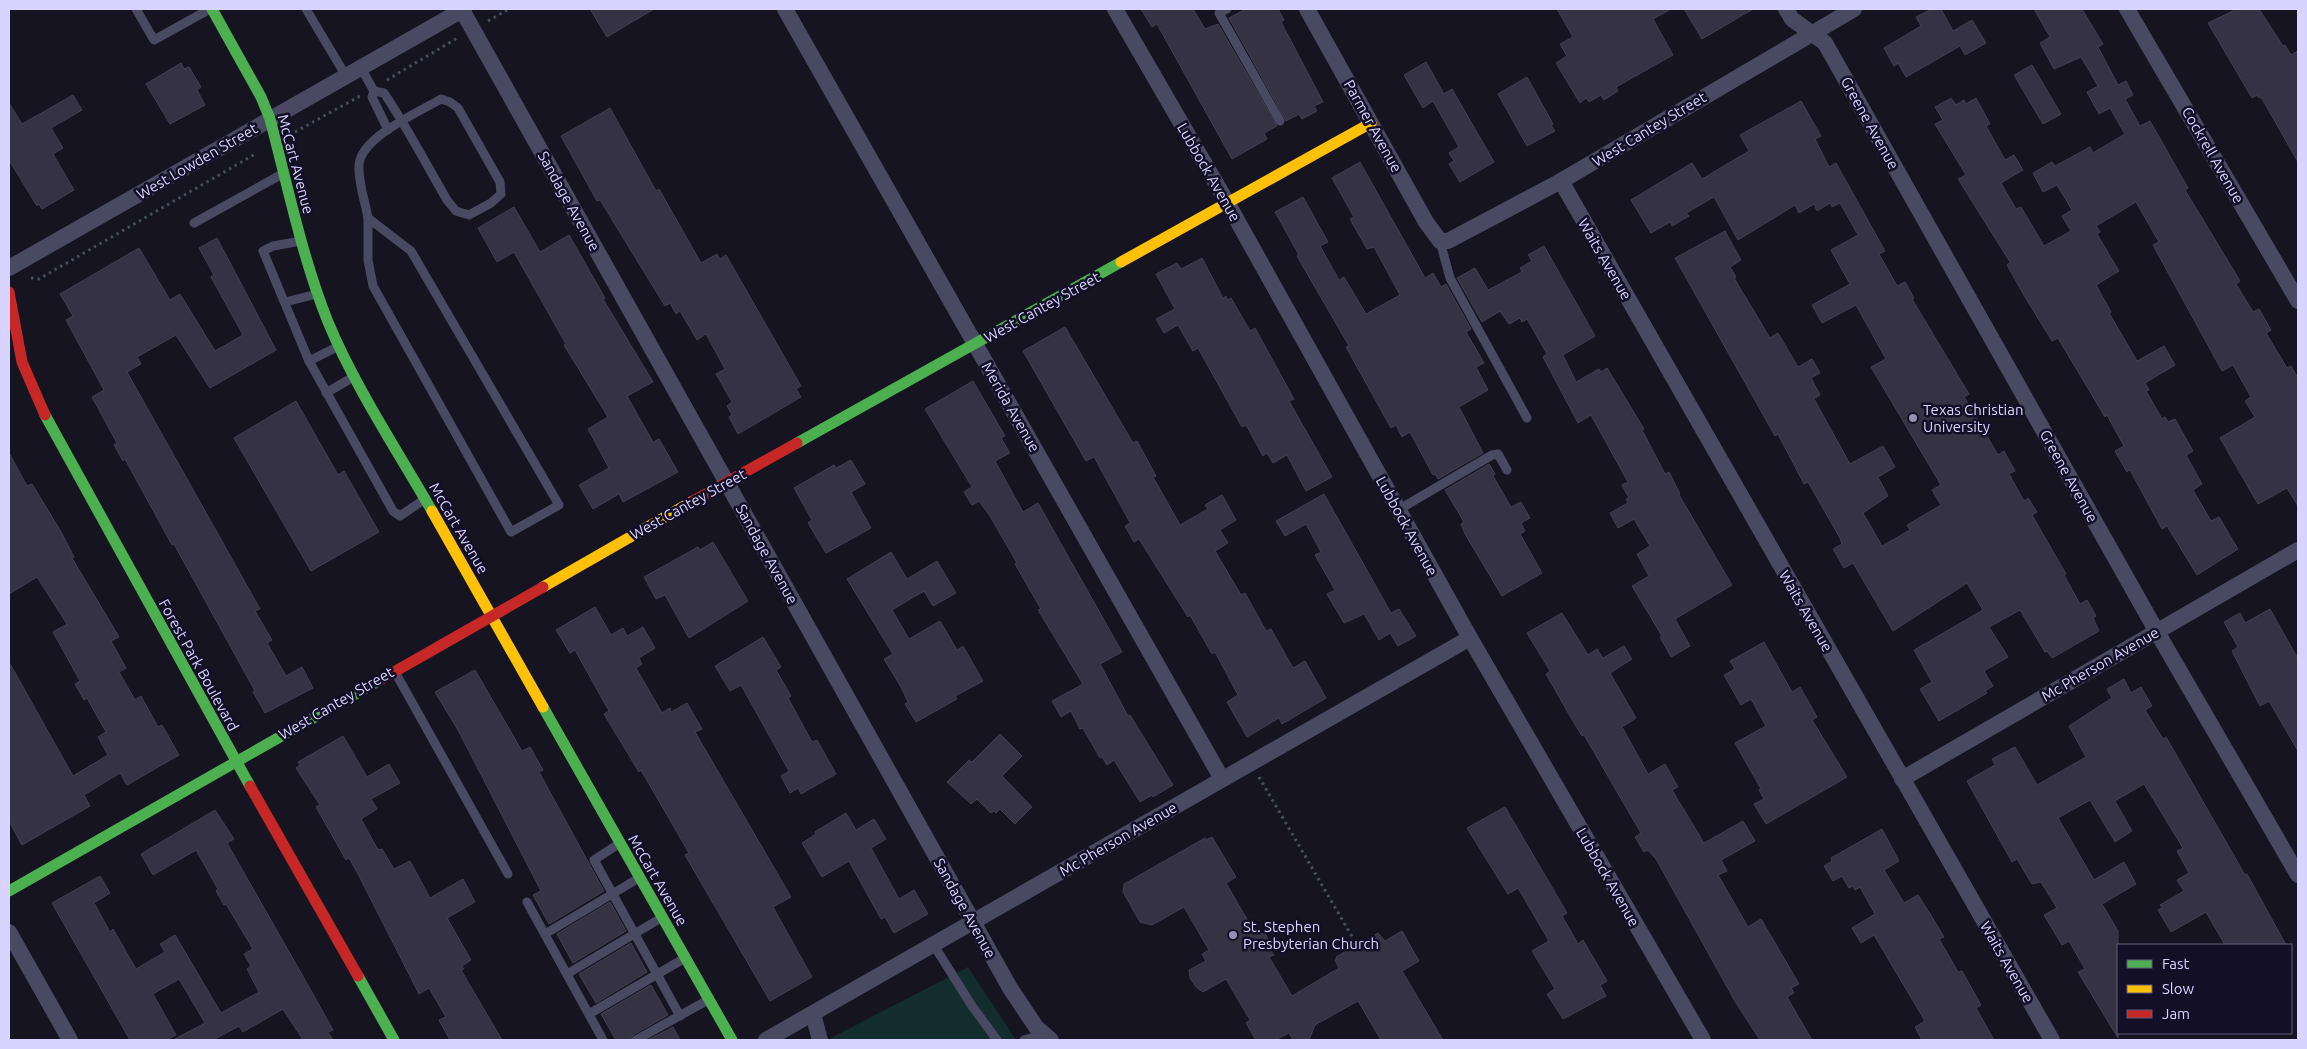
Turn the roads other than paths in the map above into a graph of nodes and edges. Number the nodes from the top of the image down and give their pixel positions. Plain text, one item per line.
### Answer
1 (136, 9) edge
2 (211, 9) edge
3 (306, 9) edge
4 (463, 9) edge
5 (785, 9) edge
6 (1115, 9) edge
7 (1307, 9) edge
8 (1786, 9) edge
9 (1854, 9) edge
10 (2127, 9) edge
11 (1220, 10) edge
12 (1810, 34) junction
13 (361, 68) junction
14 (346, 76) junction
15 (374, 91) junction
16 (270, 119) junction
17 (1280, 121) dead end
18 (401, 122) junction
19 (1371, 123) junction
20 (388, 130) junction
21 (284, 173) junction
22 (1561, 181) junction
23 (1228, 204) junction
24 (368, 218) junction
25 (194, 223) dead end
26 (301, 241) junction
27 (1440, 241) junction
28 (9, 268) edge
29 (9, 292) edge
30 (318, 294) junction
31 (2298, 301) edge
32 (285, 302) junction
33 (975, 344) junction
34 (340, 346) junction
35 (309, 361) junction
36 (355, 376) junction
37 (326, 393) junction
38 (1527, 418) dead end
39 (1507, 470) dead end
40 (727, 482) junction
41 (425, 500) junction
42 (1398, 510) junction
43 (2298, 550) edge
44 (491, 615) junction
45 (2157, 632) junction
46 (1470, 638) junction
47 (393, 670) junction
48 (235, 760) junction
49 (1902, 779) junction
50 (1222, 780) junction
51 (620, 843) junction
52 (508, 874) dead end
53 (2298, 875) edge
54 (640, 878) junction
55 (9, 890) edge
56 (612, 894) junction
57 (527, 902) dead end
58 (662, 918) junction
59 (973, 922) junction
60 (9, 932) edge
61 (545, 934) junction
62 (635, 934) junction
63 (933, 944) junction
64 (685, 958) junction
65 (567, 974) junction
66 (657, 974) junction
67 (708, 999) junction
68 (589, 1014) junction
69 (812, 1014) junction
70 (680, 1016) junction
71 (1047, 1037) edge
72 (70, 1040) edge
73 (394, 1040) edge
74 (603, 1040) edge
75 (636, 1040) edge
76 (732, 1040) edge
77 (766, 1040) edge
78 (820, 1040) edge
79 (997, 1040) edge
80 (1024, 1040) edge
81 (1703, 1040) edge
82 (2052, 1040) edge

1 - 2 lane
2 - 16 street, McCart Avenue
3 - 14 lane
4 - 13 street, West Lowden Street
4 - 40 street, Sandage Avenue
5 - 33 street, Merida Avenue
6 - 23 street, Lubbock Avenue
7 - 19 street, Parmer Avenue
8 - 12 street, Greene Avenue
9 - 12 street, West Cantey Street
10 - 31 street, Cockrell Avenue
11 - 17 lane
12 - 22 street, West Cantey Street
12 - 45 street, Greene Avenue
13 - 14 street, West Lowden Street
13 - 15 lane
14 - 16 street, West Lowden Street
15 - 18 lane
15 - 20 lane
16 - 21 street, McCart Avenue
16 - 28 street, West Lowden Street
18 - 18 lane
18 - 20 lane
19 - 23 street, West Cantey Street
19 - 27 street, Parmer Avenue
20 - 24 lane
21 - 25 lane
21 - 26 street, McCart Avenue
22 - 27 street, West Cantey Street
22 - 49 street, Waits Avenue
23 - 33 street, West Cantey Street
23 - 42 street, Lubbock Avenue
24 - 24 lane
26 - 30 street, McCart Avenue
26 - 32 lane
27 - 38 lane
29 - 48 street, Forest Park Boulevard
30 - 32 lane
30 - 34 street, McCart Avenue
32 - 35 lane
33 - 40 street, West Cantey Street
33 - 50 street, Merida Avenue
34 - 35 lane
34 - 36 street, McCart Avenue
35 - 37 lane
36 - 37 lane
36 - 41 street, McCart Avenue
37 - 41 lane
39 - 42 lane
40 - 44 street, West Cantey Street
40 - 59 street, Sandage Avenue
41 - 44 street, McCart Avenue
42 - 46 street, Lubbock Avenue
43 - 45 street, Mc Pherson Avenue
44 - 47 street, West Cantey Street
44 - 51 street, McCart Avenue
45 - 49 street, Mc Pherson Avenue
45 - 53 street, Greene Avenue
46 - 50 street, Mc Pherson Avenue
46 - 81 street, Lubbock Avenue
47 - 48 street, West Cantey Street
47 - 52 lane
48 - 55 street, West Cantey Street
48 - 73 street, Forest Park Boulevard
49 - 82 street, Waits Avenue
50 - 59 street, Mc Pherson Avenue
51 - 54 street, McCart Avenue
51 - 56 lane
54 - 56 lane
54 - 58 street, McCart Avenue
56 - 61 lane
56 - 62 lane
57 - 61 lane
58 - 62 lane
58 - 64 street, McCart Avenue
59 - 63 street, Mc Pherson Avenue
59 - 71 street, Sandage Avenue
60 - 72 street
61 - 65 lane
62 - 65 lane
62 - 66 lane
63 - 69 street, Mc Pherson Avenue
63 - 79 lane
64 - 66 lane
64 - 67 street, McCart Avenue
65 - 68 lane
66 - 68 lane
66 - 70 lane
67 - 70 lane
67 - 76 street, McCart Avenue
68 - 74 lane
69 - 77 street, Mc Pherson Avenue
69 - 78 street
70 - 75 lane
71 - 80 lane

